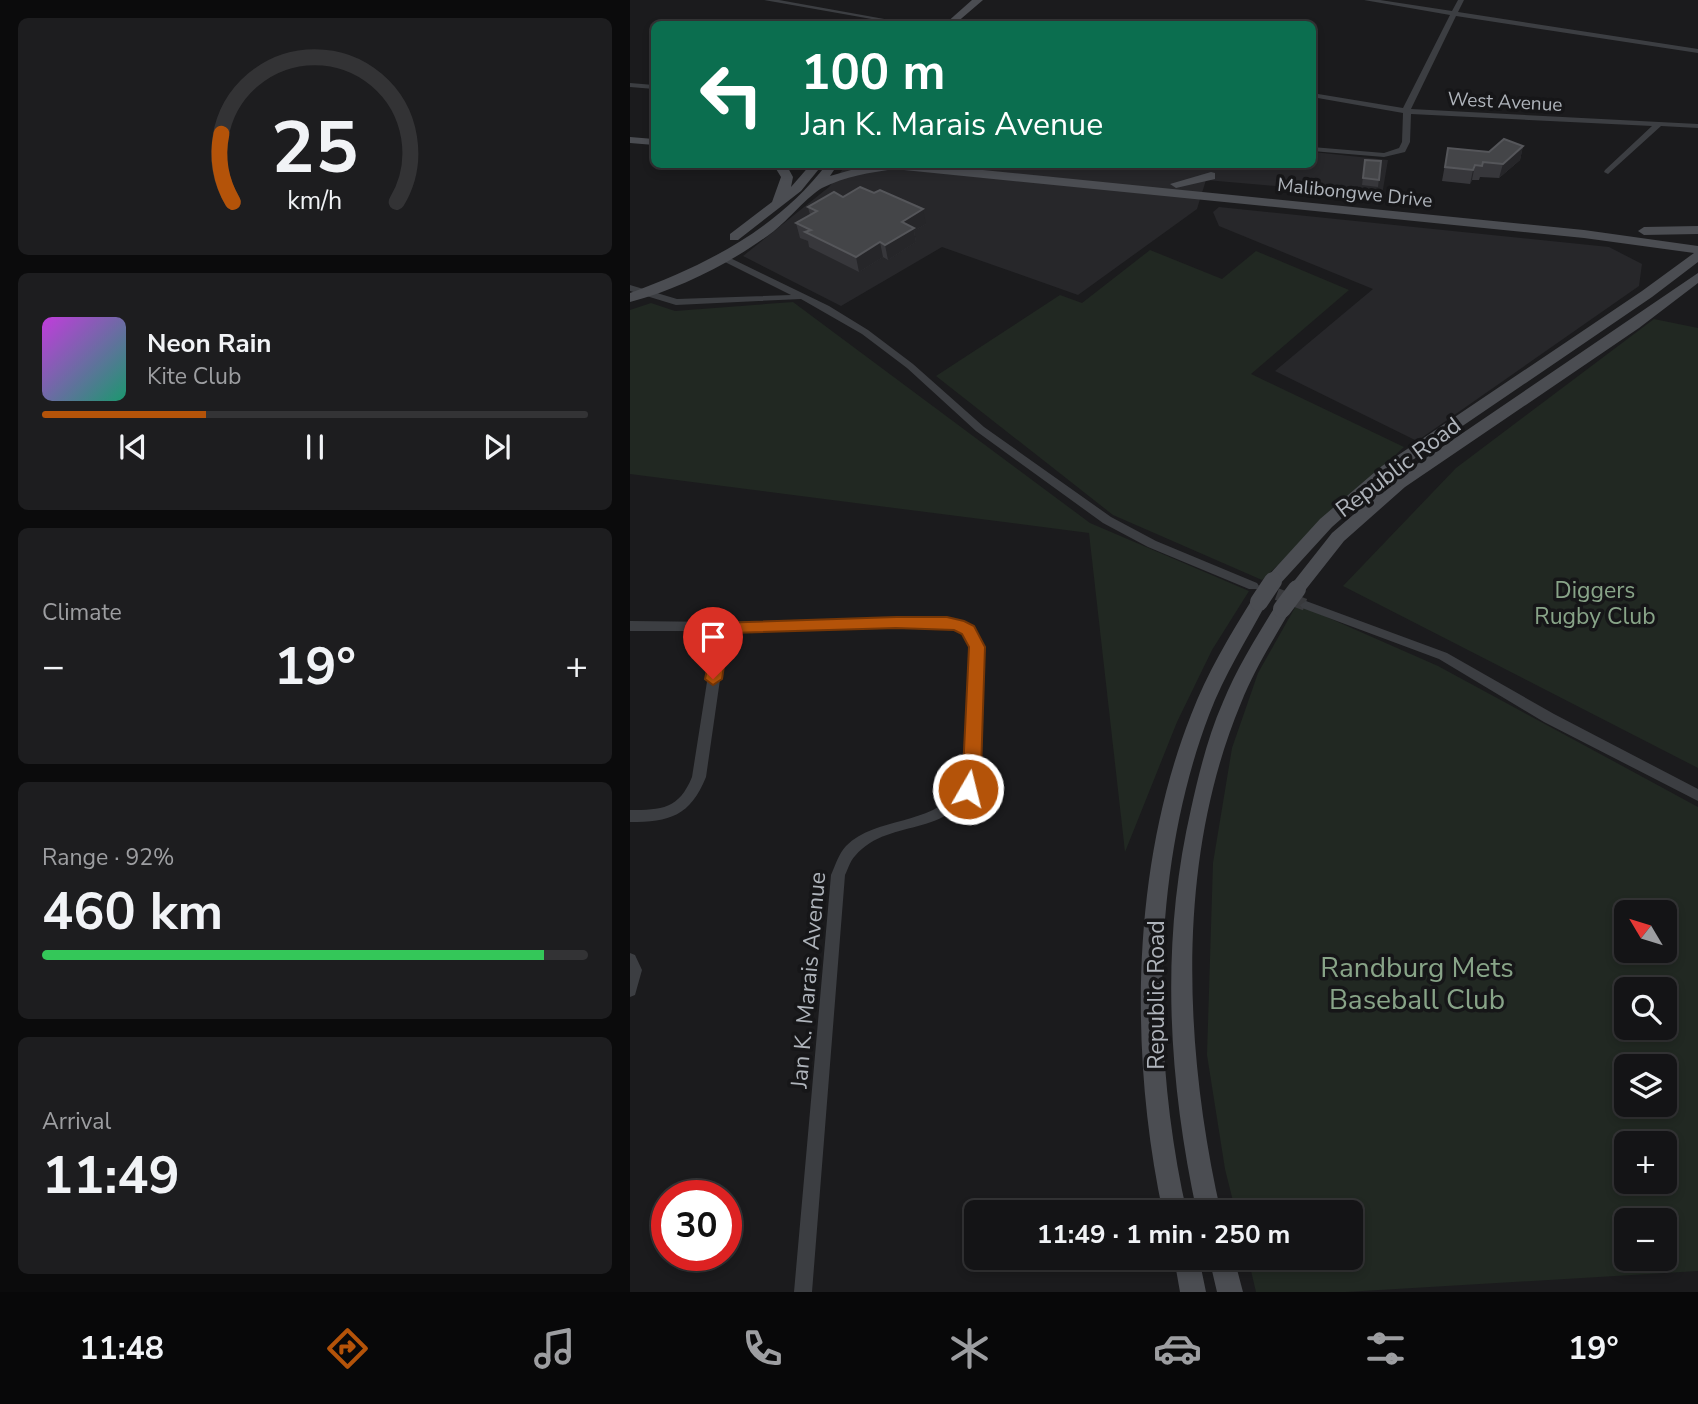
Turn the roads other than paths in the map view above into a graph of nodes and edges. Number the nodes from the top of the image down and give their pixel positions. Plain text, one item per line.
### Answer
1 (767, 0) edge
2 (1367, 0) edge
3 (1461, 0) edge
4 (981, 4) edge
5 (1455, 13) junction
6 (891, 21) edge
7 (955, 21) edge
8 (968, 21) edge
9 (1698, 51) edge
10 (630, 85) edge
11 (651, 87) edge
12 (1316, 96) edge
13 (1407, 111) junction
14 (1659, 124) junction
15 (1698, 126) edge
16 (630, 130) edge
17 (651, 132) edge
18 (630, 140) edge
19 (651, 142) edge
20 (1316, 149) edge
21 (782, 168) edge
22 (814, 168) edge
23 (830, 168) edge
24 (872, 168) edge
25 (918, 168) edge
26 (1014, 168) edge
27 (1608, 172) dead end
28 (1221, 182) junction
29 (1175, 184) junction
30 (814, 189) junction
31 (769, 211) junction
32 (1698, 230) edge
33 (1643, 236) junction
34 (1698, 239) edge
35 (1698, 250) edge
36 (1698, 256) edge
37 (722, 257) junction
38 (1698, 277) edge
39 (633, 291) edge
40 (1647, 294) junction
41 (803, 296) junction
42 (1256, 594) junction
43 (1306, 605) tunnel mouth
44 (630, 626) edge
45 (722, 628) junction
46 (1698, 795) edge
47 (630, 816) edge
48 (630, 960) edge
49 (630, 990) edge
50 (1173, 1200) edge
51 (1206, 1200) edge
52 (1188, 1270) edge
53 (1224, 1270) edge
54 (803, 1292) edge
55 (1193, 1292) edge
56 (1230, 1292) edge

1 - 6 street
2 - 5 street
3 - 5 street
4 - 7 main road
4 - 8 main road
5 - 9 street
5 - 13 street
10 - 11 street
12 - 13 street, West Avenue
13 - 14 street, West Avenue
13 - 20 street
14 - 15 street, West Avenue
14 - 27 street
16 - 17 main road
18 - 19 main road
21 - 31 main road
22 - 31 main road
23 - 30 main road
24 - 30 main road
25 - 33 main road, Malibongwe Drive
26 - 29 main road, Malibongwe Drive
28 - 29 main road, Malibongwe Drive
28 - 29 main road
28 - 33 main road, Malibongwe Drive
30 - 37 main road
31 - 39 main road
32 - 33 main road
33 - 34 main road, Malibongwe Drive
33 - 35 main road, Malibongwe Drive
33 - 40 main road
36 - 40 main road, Republic Road
37 - 39 main road
37 - 41 street
38 - 51 main road, Republic Road, bridge
39 - 41 street
40 - 42 main road, Republic Road, bridge
41 - 42 street
42 - 50 main road, Republic Road
43 - 46 street
44 - 45 street, Jan K. Marais Avenue
45 - 47 street
45 - 54 street, Jan K. Marais Avenue
48 - 49 street
52 - 55 main road
53 - 56 main road

